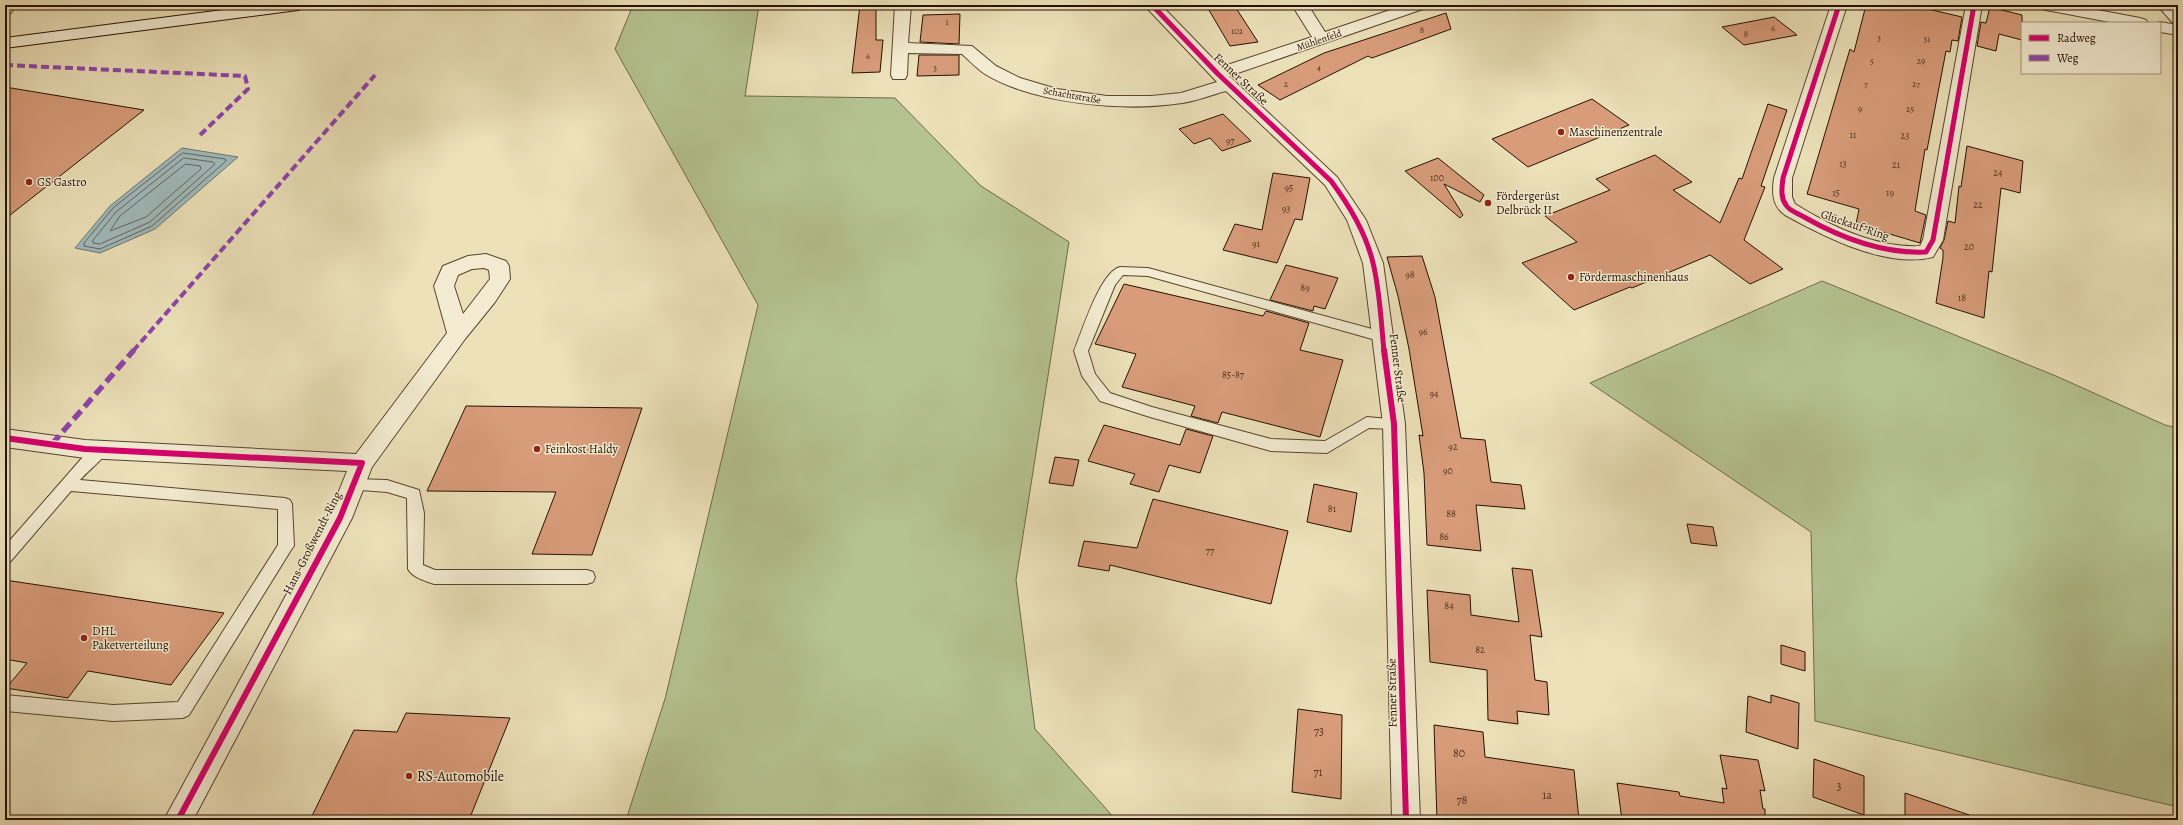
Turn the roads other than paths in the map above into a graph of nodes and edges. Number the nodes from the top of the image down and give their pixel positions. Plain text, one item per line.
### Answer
1 (8, 5) edge
2 (298, 5) edge
3 (903, 5) edge
4 (1152, 5) edge
5 (1300, 5) edge
6 (1839, 5) edge
7 (1974, 5) edge
8 (2046, 5) edge
9 (2164, 5) edge
10 (1415, 6) edge
11 (5, 10) edge
12 (2178, 19) edge
13 (2135, 22) edge
14 (2161, 27) edge
15 (2178, 30) edge
16 (1321, 39) junction
17 (5, 43) edge
18 (900, 48) junction
19 (899, 75) dead end
20 (1224, 79) junction
21 (458, 334) dead end
22 (1383, 337) junction
23 (1394, 424) junction
24 (5, 438) edge
25 (102, 450) junction
26 (362, 463) junction
27 (67, 485) junction
28 (353, 485) junction
29 (5, 557) edge
30 (588, 578) dead end
31 (5, 703) edge
32 (178, 820) edge
33 (1406, 820) edge

1 - 11 street
2 - 17 street
3 - 18 street
4 - 20 street, Fenner Straße
5 - 16 street
6 - 7 street, Glückauf-Ring
8 - 13 street
9 - 12 street
10 - 16 street, Mühlenfeld
14 - 15 street
16 - 20 street, Mühlenfeld
18 - 19 street
18 - 20 street, Schachtstraße
20 - 22 street, Fenner Straße
21 - 26 street, Hans-Großwendt-Ring
22 - 23 street, Fenner Straße
22 - 23 lane
23 - 33 street, Fenner Straße
24 - 25 street
25 - 26 street
25 - 27 lane
26 - 28 street, Hans-Großwendt-Ring
27 - 29 lane
27 - 31 lane
28 - 30 lane
28 - 32 street, Hans-Großwendt-Ring

